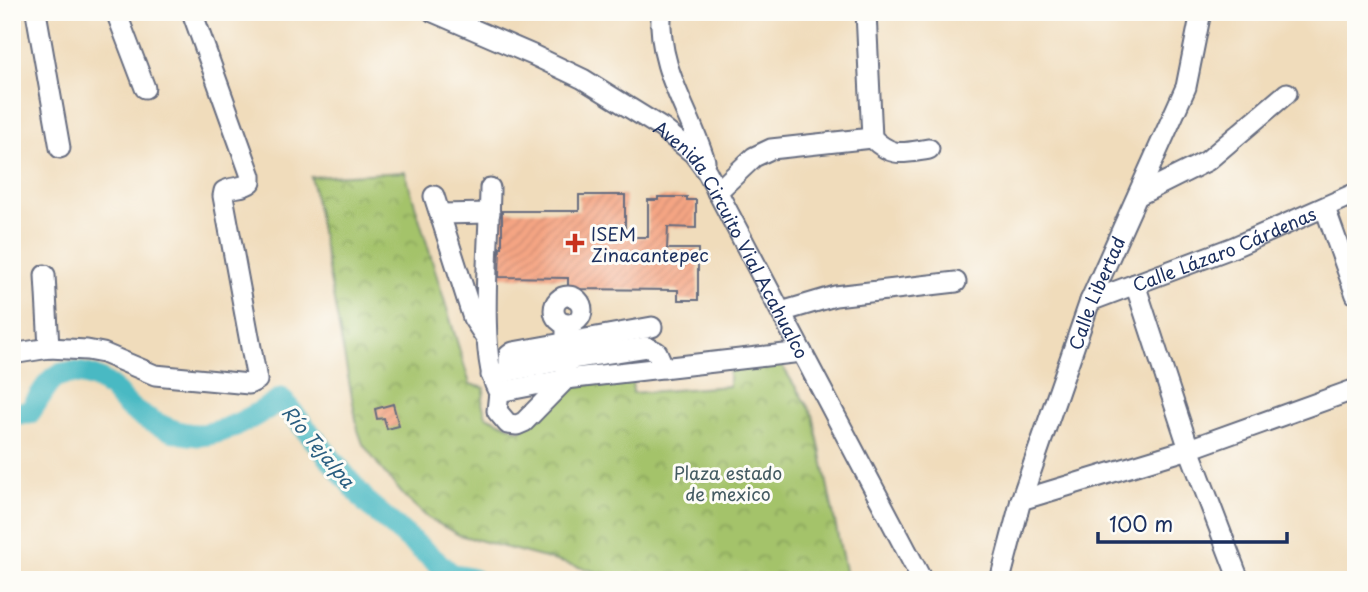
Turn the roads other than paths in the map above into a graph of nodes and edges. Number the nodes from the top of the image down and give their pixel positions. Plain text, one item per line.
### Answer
1 (37, 12) edge
2 (116, 12) edge
3 (192, 12) edge
4 (433, 12) edge
5 (661, 12) edge
6 (866, 12) edge
7 (1201, 12) edge
8 (145, 88) dead end
9 (1287, 93) dead end
10 (872, 138) junction
11 (60, 148) dead end
12 (929, 149) dead end
13 (707, 172) junction
14 (490, 188) dead end
15 (717, 192) junction
16 (1356, 193) edge
17 (1139, 195) junction
18 (1325, 208) junction
19 (490, 213) junction
20 (45, 275) dead end
21 (956, 282) dead end
22 (1135, 284) junction
23 (1356, 295) edge
24 (1090, 301) junction
25 (782, 312) junction
26 (652, 327) dead end
27 (486, 338) junction
28 (560, 339) junction
29 (49, 348) junction
30 (802, 352) junction
31 (12, 354) edge
32 (500, 379) junction
33 (1356, 389) edge
34 (1189, 449) junction
35 (1021, 500) junction
36 (1238, 579) edge
37 (922, 580) edge
38 (1000, 580) edge

1 - 11 street
2 - 8 street
3 - 29 street
4 - 13 street, Avenida Circuito Vial Acahualco
5 - 13 street
6 - 10 street
7 - 17 street, Calle Libertad
9 - 17 street
10 - 12 street
10 - 15 street
13 - 15 street, Avenida Circuito Vial Acahualco
14 - 19 street
15 - 25 street, Avenida Circuito Vial Acahualco
16 - 18 street, Calle Lázaro Cárdenas
17 - 24 street, Calle Libertad
18 - 22 street, Calle Lázaro Cárdenas
18 - 23 street
19 - 27 street
19 - 27 street
20 - 29 street
21 - 25 street
22 - 24 street, Calle Lázaro Cárdenas
22 - 34 street
24 - 35 street, Calle Libertad
25 - 30 street, Avenida Circuito Vial Acahualco
26 - 28 street
27 - 32 street
28 - 30 street
28 - 32 street
28 - 32 street
29 - 31 street
30 - 37 street, Avenida Circuito Vial Acahualco
33 - 34 street
34 - 35 street
34 - 36 street
35 - 38 street, Calle Libertad

